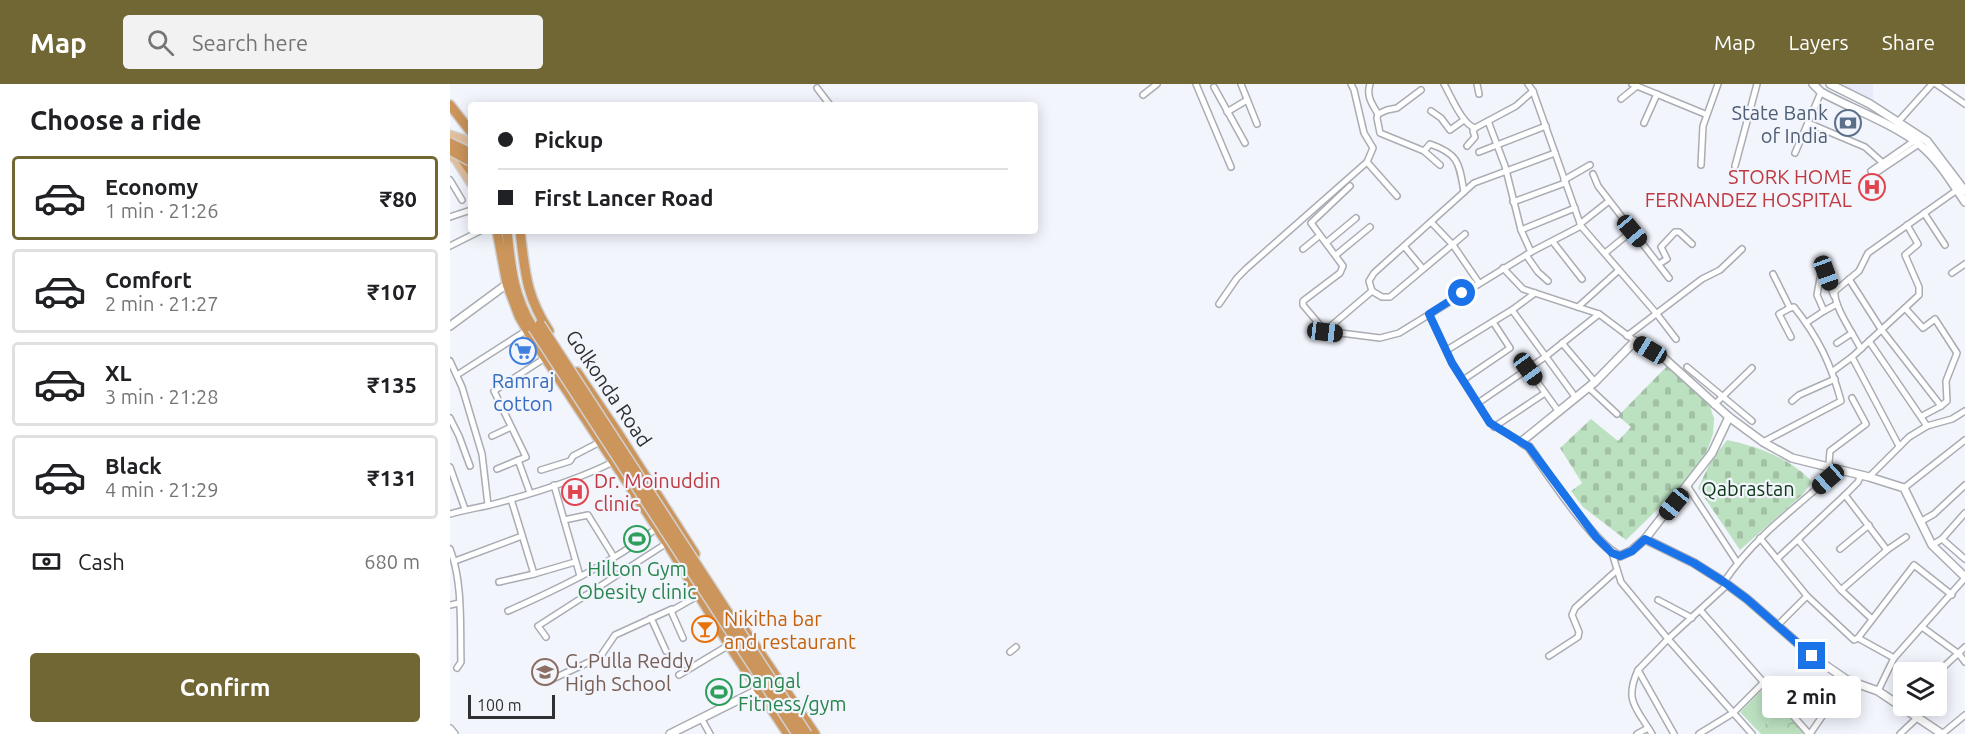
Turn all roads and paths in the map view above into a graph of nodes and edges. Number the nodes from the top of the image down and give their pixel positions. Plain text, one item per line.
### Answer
1 (1157, 84) edge
2 (1197, 84) edge
3 (1241, 84) edge
4 (1351, 84) edge
5 (1370, 84) edge
6 (1444, 84) edge
7 (1477, 84) edge
8 (1528, 84) edge
9 (1718, 84) edge
10 (1757, 84) edge
11 (1813, 84) edge
12 (1830, 84) edge
13 (1932, 84) edge
14 (1936, 84) edge
15 (1635, 85) edge
16 (1214, 87) dead end
17 (817, 88) dead end
18 (1421, 90) dead end
19 (1533, 91) junction
20 (1821, 92) junction
21 (1479, 94) dead end
22 (1658, 94) junction
23 (1143, 95) dead end
24 (1621, 99) dead end
25 (1247, 100) junction
26 (828, 102) edge
27 (1965, 104) edge
28 (452, 107) edge
29 (1431, 111) dead end
30 (1227, 112) junction
31 (1705, 114) junction
32 (1378, 116) junction
33 (1464, 120) junction
34 (1488, 121) junction
35 (1644, 123) dead end
36 (1808, 123) junction
37 (1257, 124) dead end
38 (1895, 125) junction
39 (1546, 126) junction
40 (468, 128) edge
41 (1475, 128) junction
42 (450, 135) edge
43 (468, 141) edge
44 (450, 142) edge
45 (1245, 143) dead end
46 (1917, 143) junction
47 (1497, 144) junction
48 (1467, 146) dead end
49 (450, 150) edge
50 (468, 151) edge
51 (1424, 151) junction
52 (1479, 152) dead end
53 (1555, 153) junction
54 (1795, 153) dead end
55 (450, 156) edge
56 (468, 160) edge
57 (1367, 162) junction
58 (1883, 163) junction
59 (1440, 165) dead end
60 (1590, 165) dead end
61 (1701, 165) dead end
62 (1735, 166) dead end
63 (468, 167) edge
64 (1231, 167) dead end
65 (1506, 171) junction
66 (1593, 174) dead end
67 (1867, 175) dead end
68 (468, 178) edge
69 (450, 180) edge
70 (1863, 181) dead end
71 (1564, 182) junction
72 (1350, 186) dead end
73 (452, 188) edge
74 (1466, 190) junction
75 (1957, 190) junction
76 (1965, 191) edge
77 (1396, 196) dead end
78 (462, 200) dead end
79 (1609, 201) junction
80 (1512, 202) junction
81 (1965, 202) edge
82 (1575, 208) junction
83 (468, 211) edge
84 (1923, 213) junction
85 (450, 217) edge
86 (1356, 218) dead end
87 (1431, 222) junction
88 (1580, 225) junction
89 (1908, 225) junction
90 (1370, 227) dead end
91 (1521, 230) junction
92 (1632, 231) junction
93 (474, 234) edge
94 (498, 234) edge
95 (507, 234) edge
96 (514, 234) edge
97 (520, 234) edge
98 (1465, 234) dead end
99 (1319, 236) junction
100 (1552, 242) junction
101 (1326, 243) junction
102 (1692, 244) dead end
103 (1453, 245) junction
104 (1945, 245) dead end
105 (450, 246) edge
106 (1404, 246) junction
107 (1303, 249) dead end
108 (1742, 249) dead end
109 (1528, 253) junction
110 (1605, 253) junction
111 (1336, 255) junction
112 (1659, 264) junction
113 (1965, 264) edge
114 (1503, 268) junction
115 (1423, 269) junction
116 (1619, 270) junction
117 (1952, 273) dead end
118 (1773, 274) dead end
119 (1669, 278) dead end
120 (1582, 279) dead end
121 (1849, 279) junction
122 (1548, 281) dead end
123 (1479, 283) junction
124 (507, 284) junction
125 (1372, 291) junction
126 (1535, 293) junction
127 (1834, 296) junction
128 (1219, 304) dead end
129 (1837, 304) junction
130 (1578, 307) junction
131 (1790, 308) junction
132 (1905, 308) junction
133 (1512, 310) junction
134 (1824, 311) junction
135 (1656, 313) junction
136 (1429, 314) junction
137 (1599, 314) junction
138 (1493, 322) junction
139 (1806, 323) junction
140 (450, 326) edge
141 (1881, 329) junction
142 (527, 330) junction
143 (1325, 332) junction
144 (1852, 333) junction
145 (1627, 336) junction
146 (1791, 338) dead end
147 (1676, 339) dead end
148 (1635, 341) junction
149 (1869, 341) junction
150 (1837, 342) dead end
151 (1562, 343) junction
152 (1861, 349) junction
153 (1446, 350) junction
154 (1545, 357) junction
155 (1852, 357) junction
156 (545, 358) junction
157 (450, 362) edge
158 (1687, 367) dead end
159 (1752, 368) dead end
160 (1528, 369) junction
161 (1833, 371) junction
162 (457, 375) junction
163 (1835, 378) junction
164 (582, 380) junction
165 (1463, 380) junction
166 (1594, 382) junction
167 (1588, 387) junction
168 (565, 390) junction
169 (1545, 393) junction
170 (1723, 397) junction
171 (1576, 398) junction
172 (1852, 398) dead end
173 (1792, 401) dead end
174 (1478, 403) junction
175 (1714, 405) junction
176 (1941, 406) junction
177 (1965, 411) edge
178 (1559, 412) junction
179 (1617, 414) dead end
180 (1922, 416) junction
181 (1729, 417) junction
182 (450, 418) edge
183 (1752, 421) dead end
184 (1927, 426) junction
185 (511, 427) junction
186 (1494, 427) junction
187 (492, 436) dead end
188 (1965, 440) edge
189 (600, 442) junction
190 (1521, 442) junction
191 (1763, 442) junction
192 (1899, 446) junction
193 (518, 460) junction
194 (613, 462) junction
195 (470, 466) dead end
196 (450, 467) edge
197 (497, 469) dead end
198 (1832, 469) junction
199 (541, 470) dead end
200 (1861, 476) junction
201 (1869, 477) junction
202 (554, 485) junction
203 (1965, 485) edge
204 (1688, 487) junction
205 (1904, 488) junction
206 (530, 493) junction
207 (1845, 495) junction
208 (511, 499) junction
209 (488, 505) junction
210 (465, 509) junction
211 (1965, 513) edge
212 (450, 514) edge
213 (564, 520) junction
214 (1920, 522) junction
215 (1869, 525) junction
216 (657, 528) junction
217 (522, 536) junction
218 (1906, 537) dead end
219 (1760, 538) junction
220 (1645, 539) junction
221 (1942, 539) junction
222 (1798, 540) junction
223 (667, 543) junction
224 (1932, 545) junction
225 (1965, 547) edge
226 (450, 549) edge
227 (1840, 549) dead end
228 (1887, 550) junction
229 (1612, 553) junction
230 (1959, 554) junction
231 (614, 557) junction
232 (1965, 558) edge
233 (1776, 559) junction
234 (455, 561) junction
235 (575, 562) junction
236 (1737, 562) junction
237 (702, 565) junction
238 (1617, 570) junction
239 (534, 574) junction
240 (686, 575) junction
241 (580, 576) junction
242 (1965, 577) edge
243 (499, 582) dead end
244 (1725, 583) junction
245 (1841, 590) junction
246 (699, 595) junction
247 (1952, 595) junction
248 (1807, 596) junction
249 (1658, 600) dead end
250 (459, 603) junction
251 (450, 605) edge
252 (672, 609) junction
253 (1700, 610) junction
254 (508, 611) dead end
255 (651, 618) junction
256 (1692, 618) junction
257 (1872, 619) junction
258 (1778, 625) junction
259 (1922, 627) junction
260 (546, 637) dead end
261 (683, 638) dead end
262 (1858, 638) junction
263 (1668, 639) junction
264 (729, 645) junction
265 (1016, 646) dead end
266 (1965, 648) edge
267 (666, 651) dead end
268 (1010, 652) dead end
269 (1959, 654) junction
270 (1549, 656) dead end
271 (1894, 658) junction
272 (1965, 662) edge
273 (1947, 664) edge
274 (457, 668) dead end
275 (1638, 670) junction
276 (679, 675) dead end
277 (1847, 680) junction
278 (546, 682) dead end
279 (1763, 683) junction
280 (758, 690) junction
281 (1878, 691) junction
282 (1893, 699) edge
283 (1733, 713) junction
284 (1965, 715) edge
285 (1918, 717) joint
286 (701, 718) junction
287 (1648, 728) junction
288 (450, 729) edge
289 (454, 734) edge
290 (670, 734) edge
291 (710, 734) edge
292 (788, 734) edge
293 (797, 734) edge
294 (807, 734) edge
295 (815, 734) edge
296 (1637, 734) edge
297 (1652, 734) edge
298 (1674, 734) edge
299 (1699, 734) edge
300 (1752, 734) edge
301 (1810, 734) edge
302 (1900, 734) edge
303 (1942, 734) edge

1 - 23 street
2 - 64 street
3 - 25 street
4 - 57 street
5 - 32 street
6 - 33 street
7 - 21 street
8 - 19 street
9 - 31 street
10 - 62 street
11 - 20 street
12 - 38 street
13 - 38 street
14 - 27 street
15 - 22 street
15 - 24 street
16 - 30 street
17 - 26 street
18 - 32 street
19 - 34 street
19 - 39 street
20 - 36 street
20 - 38 street
22 - 31 street
22 - 35 street
25 - 30 street
25 - 37 street
28 - 40 highway
29 - 33 street
30 - 45 street
31 - 61 street
32 - 51 street
33 - 41 street
34 - 41 street
34 - 47 street
36 - 54 street
36 - 58 street
38 - 46 street
38 - 76 street
39 - 47 street
39 - 53 street
41 - 48 street
42 - 43 main road
44 - 50 highway, bridge
44 - 63 highway
46 - 58 street
46 - 70 street
46 - 75 street
47 - 52 street
47 - 65 street
49 - 56 highway, bridge
51 - 59 street
51 - 74 street
53 - 65 street
53 - 71 street
55 - 68 main road
57 - 77 street
57 - 128 street
58 - 67 street
60 - 71 street
65 - 74 street
65 - 80 street
66 - 79 street
69 - 73 street
71 - 80 street
71 - 82 street
72 - 99 street
73 - 78 street
74 - 87 street
75 - 81 street
75 - 84 street
79 - 88 street
79 - 92 street
80 - 91 street
82 - 88 street
82 - 91 street
83 - 85 street
84 - 89 street
84 - 104 street
86 - 101 street
87 - 103 street
87 - 106 street
88 - 100 street
88 - 110 street
89 - 121 street
89 - 132 street
90 - 111 street
91 - 109 street
92 - 110 street
92 - 112 street
93 - 105 street
94 - 124 highway, Golkonda Road
95 - 293 highway, bridge
96 - 294 highway, bridge
97 - 164 highway, Golkonda Road
98 - 103 street
99 - 101 street
99 - 107 street
100 - 109 street
100 - 120 street
101 - 111 street
102 - 112 street
103 - 115 street
103 - 123 street
106 - 115 street
106 - 125 street
108 - 135 street
109 - 114 street
109 - 122 street
110 - 116 street
111 - 143 street
112 - 119 street
113 - 117 street
114 - 123 street
114 - 126 street
115 - 125 street
116 - 130 street
116 - 135 street
118 - 131 street
121 - 127 street
121 - 141 street
123 - 136 street
124 - 140 street
124 - 142 highway, Golkonda Road
125 - 143 street
126 - 130 street
126 - 133 street
127 - 129 street
127 - 134 street
129 - 134 street
129 - 144 street
130 - 137 street
131 - 139 street
131 - 146 street
132 - 141 street
132 - 176 street
133 - 138 street
133 - 154 street
134 - 139 street
135 - 145 street
135 - 147 street
136 - 143 street
136 - 153 street
137 - 145 street
137 - 151 street
138 - 153 street
138 - 165 street
139 - 161 street
141 - 149 street
141 - 176 street
142 - 156 highway, Golkonda Road
142 - 162 street
144 - 150 street
144 - 152 street
145 - 148 street
148 - 166 street
148 - 175 street
149 - 152 street
149 - 180 street
151 - 154 street
151 - 166 street
152 - 155 street
153 - 165 street
154 - 160 street
154 - 171 street
155 - 161 street
155 - 192 street
156 - 168 highway, Golkonda Road
156 - 185 street
157 - 162 street
158 - 170 street
159 - 170 street
160 - 169 street
160 - 174 street
161 - 163 street
162 - 209 street
163 - 173 street
163 - 191 street
164 - 168 highway
164 - 237 highway, Golkonda Road
165 - 174 street
166 - 167 street
167 - 171 street
167 - 179 street
168 - 189 highway, Golkonda Road
169 - 178 street
169 - 186 street
170 - 175 street
170 - 183 street
171 - 178 street
172 - 198 street
174 - 186 street
175 - 181 street
176 - 180 street
177 - 184 street
178 - 190 street
180 - 184 street
181 - 191 street
181 - 204 street
182 - 195 street
184 - 192 street
185 - 187 street
185 - 193 street
186 - 190 street
188 - 205 street
189 - 194 highway, Golkonda Road
189 - 199 street
190 - 229 street
191 - 198 street
192 - 201 street
193 - 197 street
193 - 206 street
194 - 202 street
194 - 216 highway, Golkonda Road
196 - 210 street
198 - 200 street
198 - 219 street
200 - 201 street
200 - 207 street
201 - 205 street
202 - 206 street
202 - 213 street
203 - 214 street
204 - 220 street
204 - 236 street
205 - 214 street
206 - 208 street
207 - 215 street
207 - 222 street
208 - 209 street
208 - 217 street
209 - 210 street
210 - 212 street
211 - 221 street
213 - 231 street
213 - 235 street
214 - 224 street
215 - 227 street
215 - 228 street
216 - 223 highway, Golkonda Road
216 - 231 street
217 - 234 street
217 - 239 street
218 - 228 street
219 - 233 street
219 - 236 street
220 - 229 street
220 - 244 street
221 - 224 street
221 - 230 street
222 - 233 street
222 - 245 street
223 - 240 highway, Golkonda Road
223 - 260 street
224 - 242 street
225 - 230 street
226 - 234 street
228 - 245 street
229 - 238 street
230 - 232 street
231 - 241 street
233 - 248 street
234 - 250 street
235 - 239 street
235 - 241 street
236 - 244 street
237 - 240 highway
237 - 295 highway, Golkonda Road
238 - 263 street
238 - 270 street
239 - 243 street
240 - 246 highway, Golkonda Road
241 - 254 street
242 - 247 street
244 - 253 street
244 - 258 street
245 - 257 street
246 - 252 street
246 - 264 highway, Golkonda Road
247 - 257 street
247 - 259 street
248 - 258 street
248 - 262 street
249 - 256 street
250 - 251 street
250 - 274 street
252 - 255 street
252 - 261 street
253 - 256 street
253 - 279 street
255 - 267 street
255 - 278 street
256 - 263 street
257 - 262 street
258 - 277 street
259 - 269 street
259 - 271 street
262 - 271 street
263 - 275 street
263 - 283 street
264 - 276 street
264 - 280 highway, Golkonda Road
265 - 268 street
266 - 269 street
269 - 272 street
269 - 273 street
271 - 281 street
275 - 287 street
275 - 298 street
277 - 281 street
277 - 301 street
279 - 283 street
279 - 301 street
280 - 286 street
280 - 292 highway, Golkonda Road
281 - 282 street
283 - 299 street
283 - 300 street
284 - 303 street
285 - 302 street
285 - 303 street
286 - 290 street
286 - 291 street
287 - 296 street
287 - 297 street
288 - 289 street

